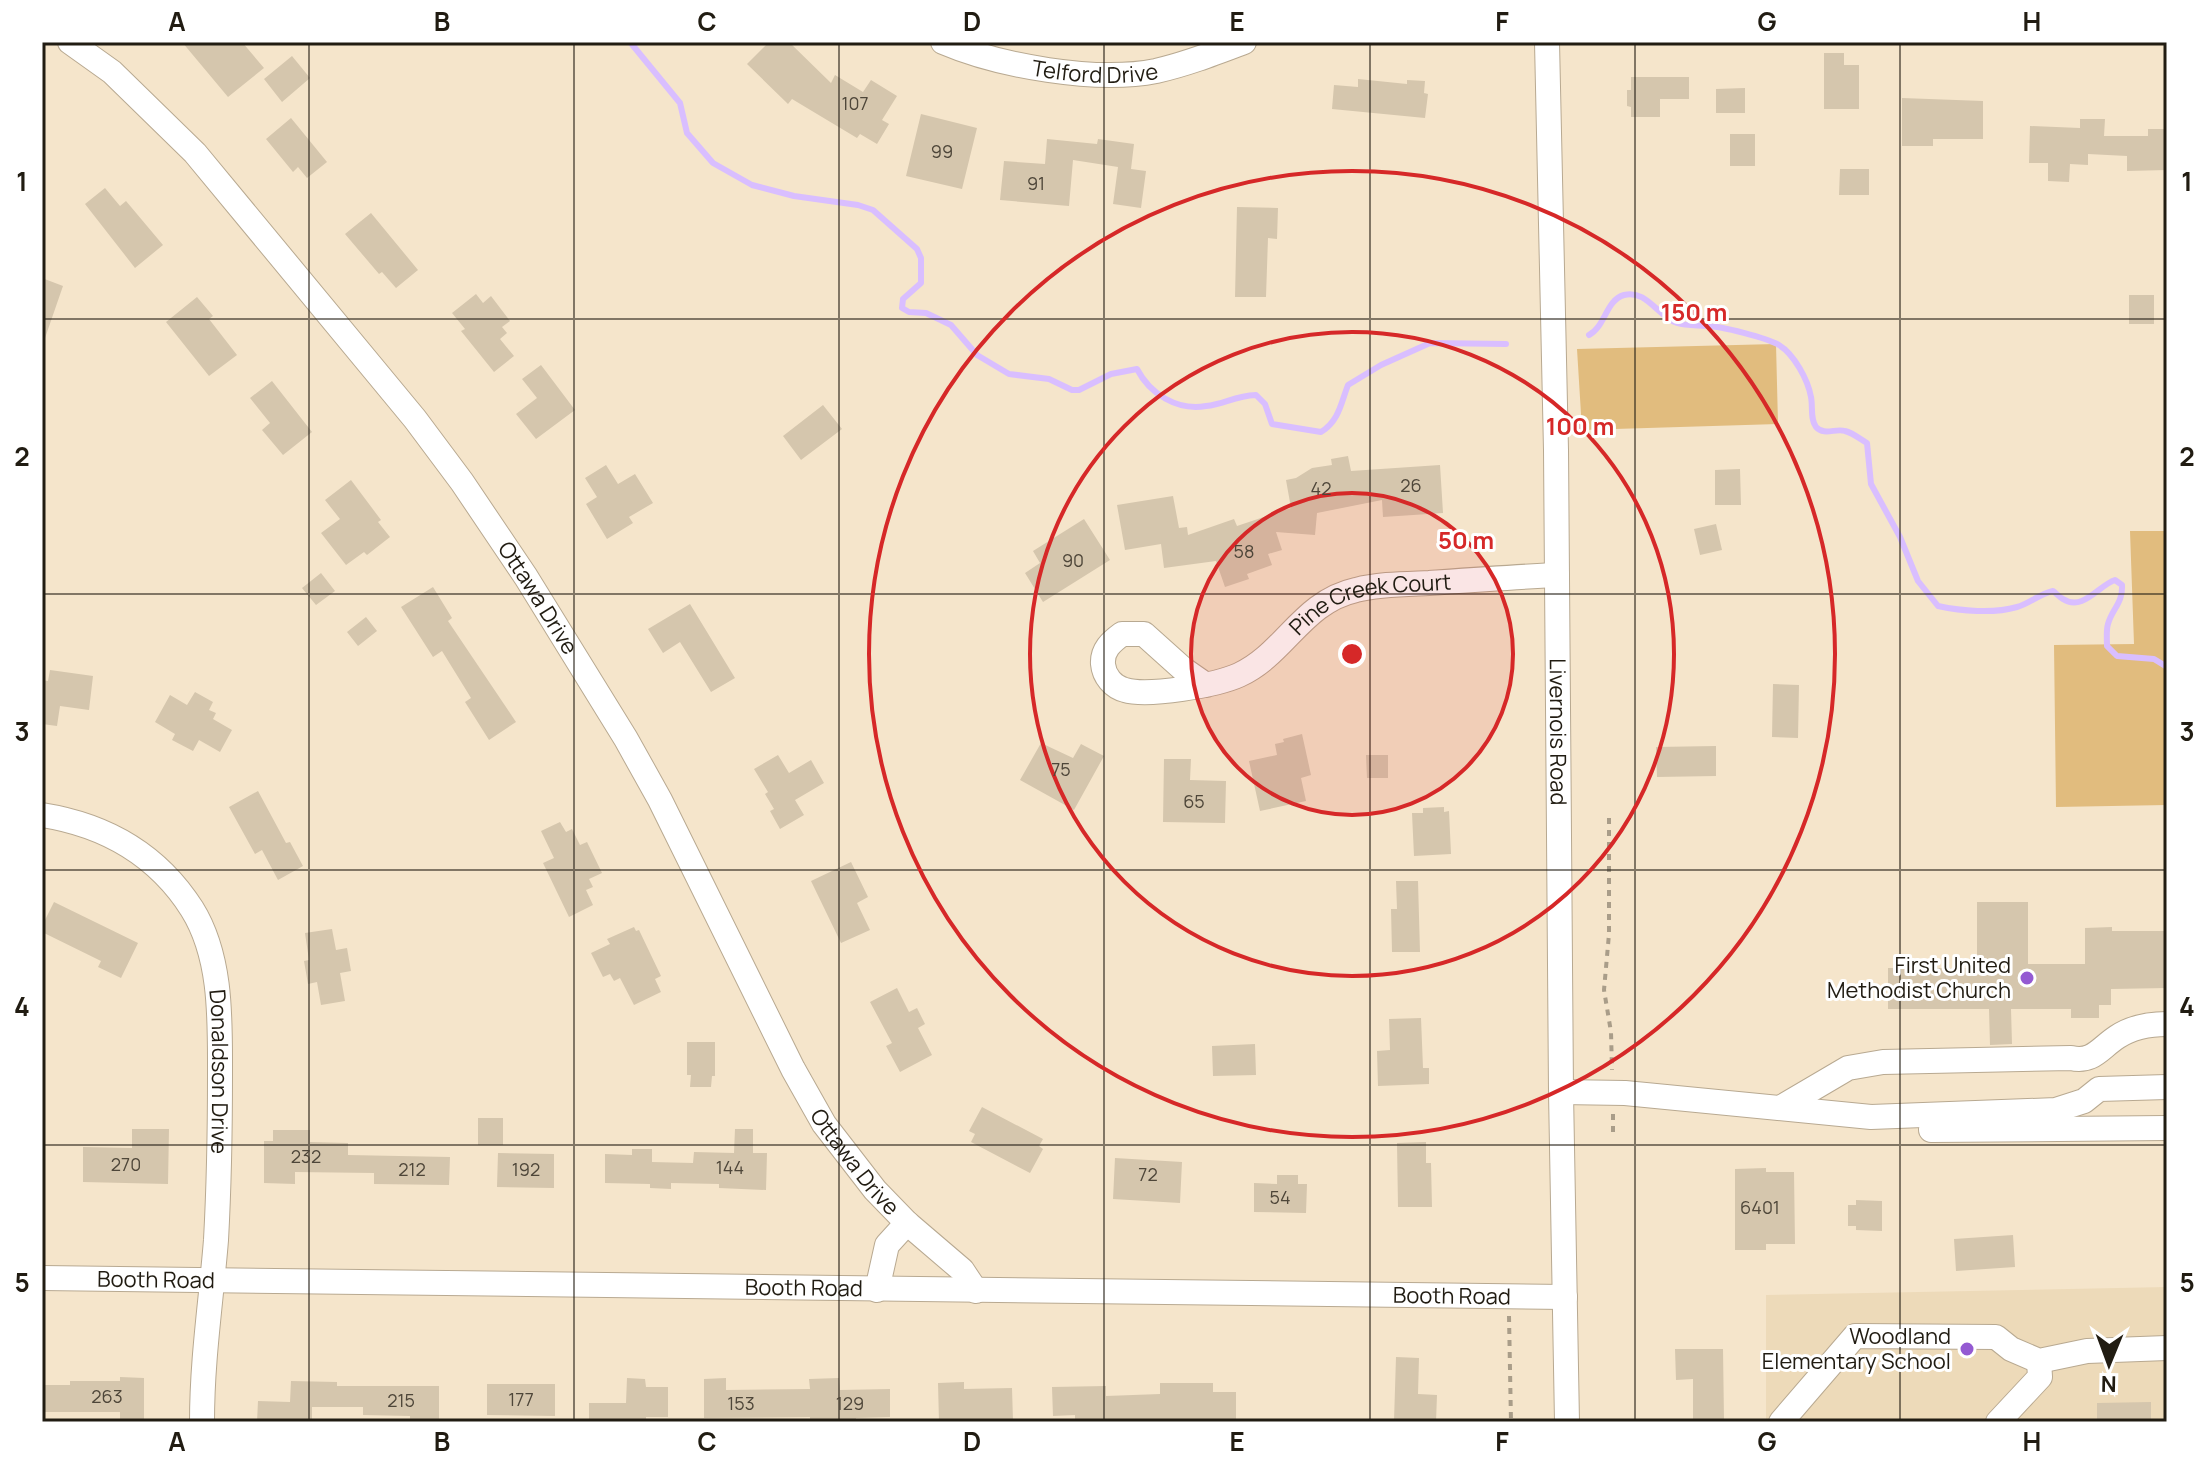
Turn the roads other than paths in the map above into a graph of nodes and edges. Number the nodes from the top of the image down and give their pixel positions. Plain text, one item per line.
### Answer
1 (70, 42) edge
2 (943, 42) edge
3 (1244, 42) edge
4 (1547, 42) edge
5 (1557, 575) junction
6 (1206, 685) dead end
7 (42, 815) edge
8 (2167, 1024) edge
9 (2093, 1057) junction
10 (2167, 1087) edge
11 (2099, 1089) junction
12 (1561, 1092) junction
13 (1780, 1108) junction
14 (1871, 1117) junction
15 (2167, 1128) edge
16 (907, 1223) junction
17 (42, 1278) edge
18 (210, 1280) junction
19 (877, 1290) junction
20 (976, 1291) junction
21 (1565, 1297) junction
22 (2167, 1348) edge
23 (2039, 1361) junction
24 (202, 1422) edge
25 (1567, 1422) edge
26 (1781, 1422) edge
27 (1998, 1422) edge

1 - 16 street, Ottawa Drive
2 - 3 street, Telford Drive
4 - 5 street, Livernois Road
5 - 6 street, Pine Creek Court
5 - 12 street, Livernois Road
7 - 18 street, Donaldson Drive
8 - 9 street
9 - 11 street
9 - 13 street
10 - 11 street
11 - 14 street
12 - 13 street
12 - 21 street, Livernois Road
13 - 14 street
14 - 15 street
16 - 19 street, Ottawa Drive
16 - 20 street, Ottawa Drive
17 - 18 street, Booth Road
18 - 19 street, Booth Road
18 - 24 street, Donaldson Drive
19 - 20 street, Booth Road
20 - 21 street, Booth Road
21 - 25 street, Livernois Road
22 - 23 street
23 - 26 street
23 - 27 street

